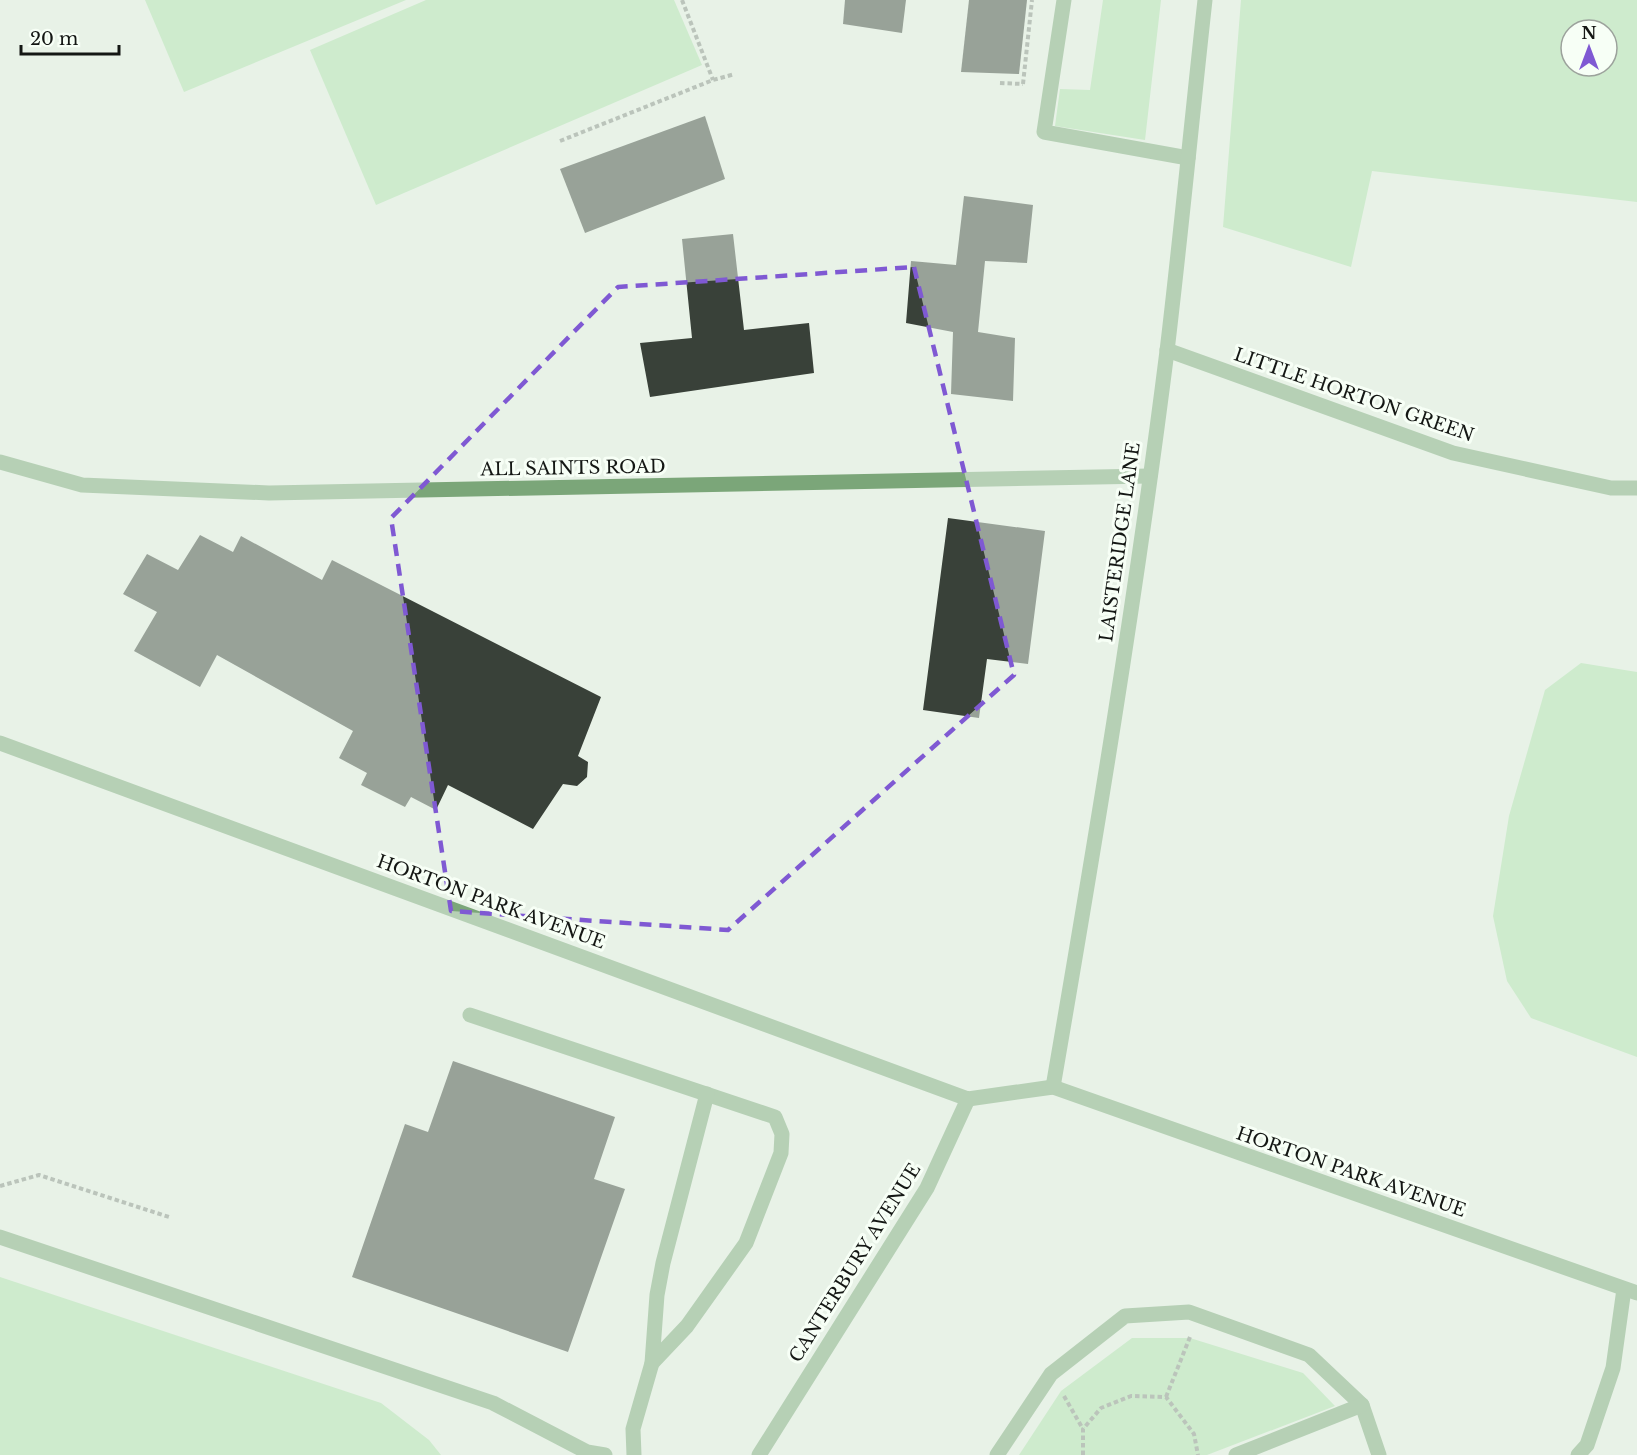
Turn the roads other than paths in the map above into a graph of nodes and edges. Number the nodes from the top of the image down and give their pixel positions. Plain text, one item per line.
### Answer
1 (1064, 0) edge
2 (1205, 0) edge
3 (1188, 158) junction
4 (1167, 350) junction
5 (0, 462) edge
6 (1150, 476) junction
7 (1637, 488) edge
8 (0, 743) edge
9 (470, 1015) dead end
10 (1053, 1087) junction
11 (707, 1094) junction
12 (968, 1099) junction
13 (0, 1237) edge
14 (1631, 1291) edge
15 (652, 1363) junction
16 (1362, 1405) junction
17 (605, 1455) edge
18 (634, 1455) edge
19 (759, 1455) edge
20 (997, 1455) edge
21 (1236, 1455) edge
22 (1379, 1455) edge
23 (1578, 1455) edge

1 - 3 street
2 - 3 street, LAISTERIDGE LANE
3 - 4 street, LAISTERIDGE LANE
4 - 6 street, LAISTERIDGE LANE
4 - 7 street, LITTLE HORTON GREEN
5 - 6 street, ALL SAINTS ROAD
6 - 10 street, LAISTERIDGE LANE
8 - 12 street, HORTON PARK AVENUE
9 - 11 street
10 - 12 street
10 - 14 street, HORTON PARK AVENUE
11 - 15 street
11 - 15 street
12 - 19 street, CANTERBURY AVENUE
13 - 17 street
14 - 23 street
15 - 18 street
16 - 20 street
16 - 21 street
16 - 22 street

